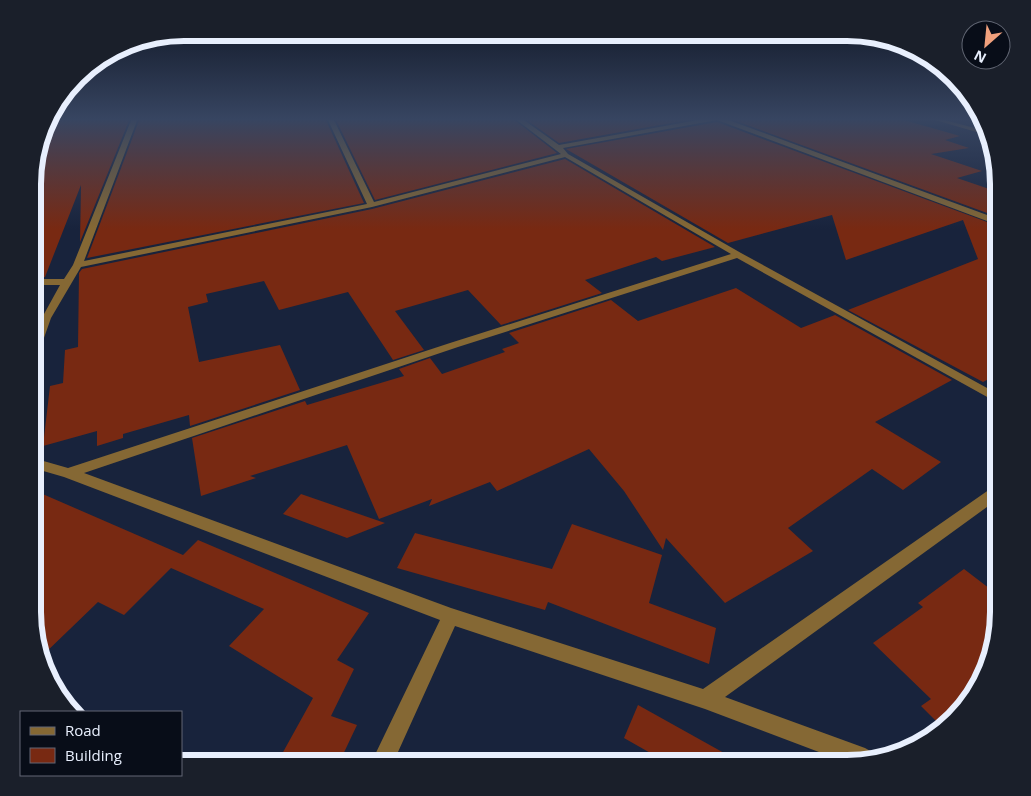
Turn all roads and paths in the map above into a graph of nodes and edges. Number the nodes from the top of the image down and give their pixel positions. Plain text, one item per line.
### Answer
1 (121, 155) edge
2 (348, 155) edge
3 (566, 155) joint
4 (817, 155) edge
5 (372, 206) junction
6 (990, 219) edge
7 (738, 255) junction
8 (78, 265) junction
9 (41, 282) edge
10 (66, 282) junction
11 (41, 330) edge
12 (990, 394) edge
13 (42, 465) edge
14 (68, 473) junction
15 (989, 497) edge
16 (451, 616) junction
17 (705, 699) junction
18 (386, 754) edge
19 (853, 755) edge

1 - 8 street
2 - 5 street
3 - 5 street
3 - 7 street
4 - 6 street
5 - 8 street
7 - 12 street
7 - 14 street
8 - 10 street
9 - 10 street
10 - 11 street
13 - 14 street
14 - 16 street
15 - 17 street
16 - 17 street
16 - 18 street
17 - 19 street

